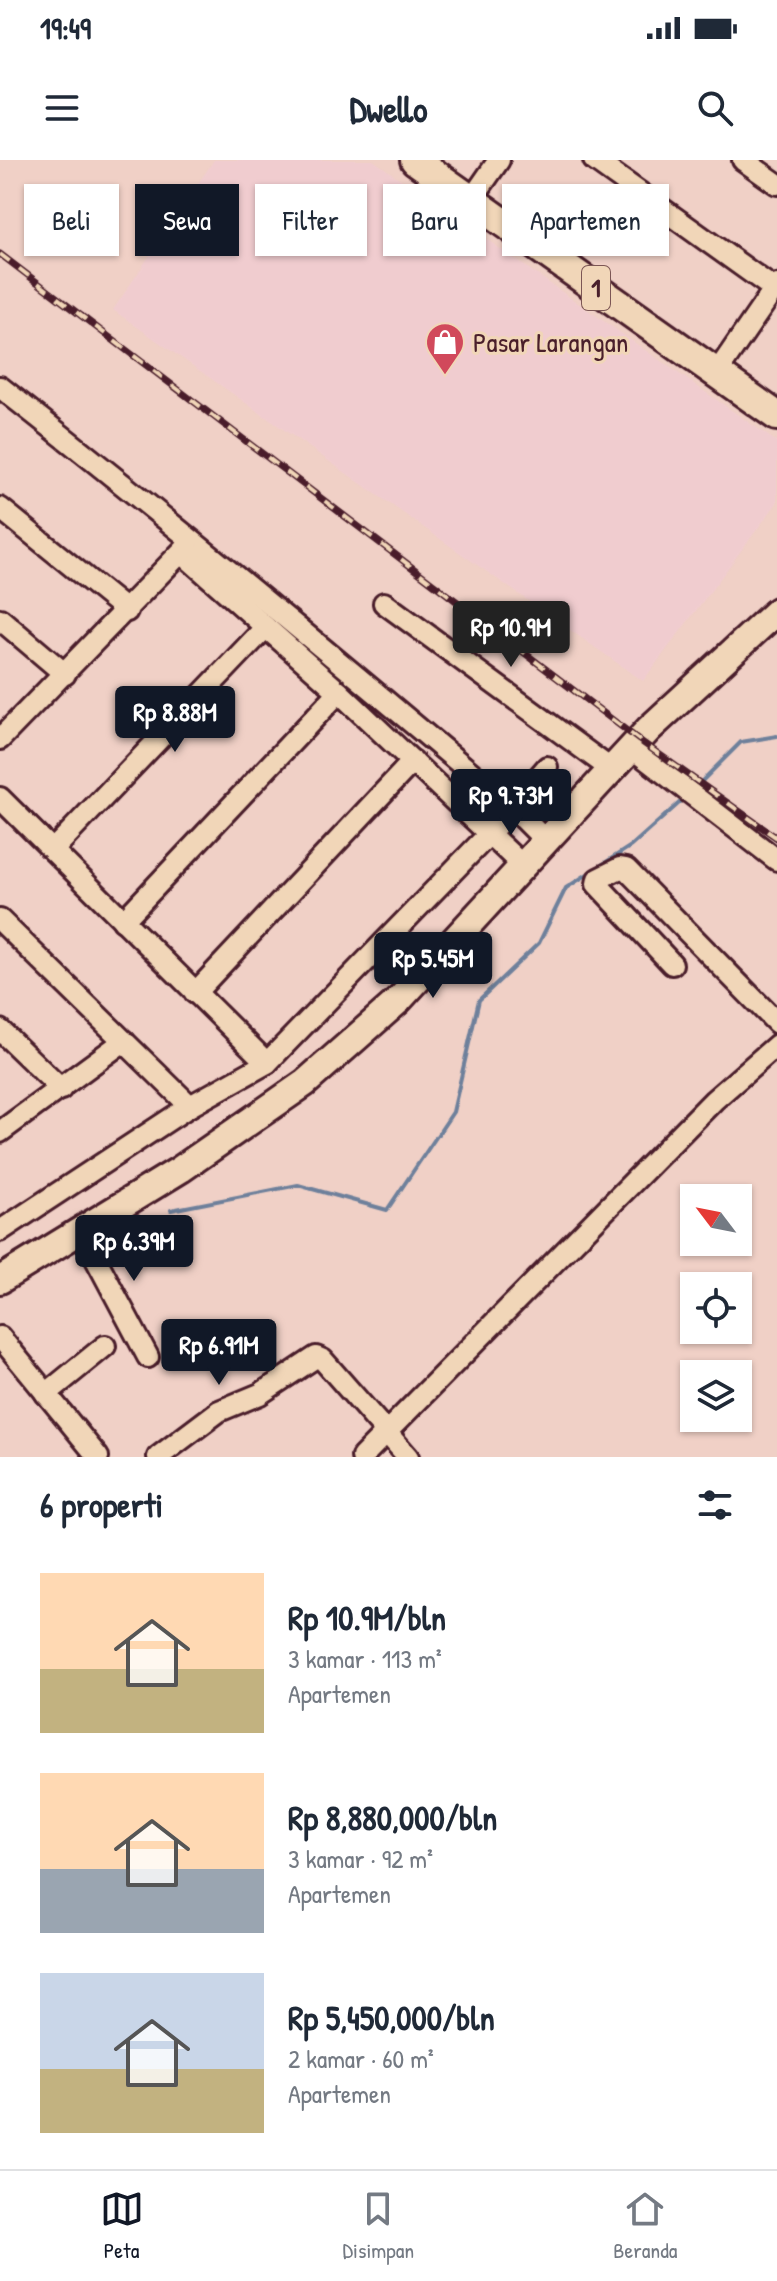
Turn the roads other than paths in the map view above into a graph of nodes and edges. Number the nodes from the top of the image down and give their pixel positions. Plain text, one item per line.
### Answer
1 (415, 160) edge
2 (499, 160) edge
3 (594, 160) edge
4 (756, 163) edge
5 (450, 184) edge
6 (482, 184) edge
7 (777, 184) edge
8 (486, 209) edge
9 (776, 288) edge
10 (716, 374) junction
11 (0, 387) edge
12 (777, 416) edge
13 (0, 508) edge
14 (188, 546) junction
15 (384, 603) dead end
16 (127, 611) junction
17 (777, 611) edge
18 (2, 624) edge
19 (265, 628) junction
20 (65, 674) junction
21 (339, 692) junction
22 (402, 717) junction
23 (385, 735) junction
24 (0, 739) edge
25 (633, 749) junction
26 (413, 761) junction
27 (547, 767) dead end
28 (612, 770) junction
29 (0, 798) edge
30 (513, 808) junction
31 (491, 832) junction
32 (544, 839) junction
33 (53, 850) junction
34 (777, 860) edge
35 (521, 864) junction
36 (0, 920) edge
37 (123, 921) junction
38 (672, 964) dead end
39 (195, 993) junction
40 (777, 1023) edge
41 (0, 1030) edge
42 (124, 1041) junction
43 (777, 1045) edge
44 (267, 1063) junction
45 (61, 1089) junction
46 (190, 1106) junction
47 (0, 1132) edge
48 (0, 1231) edge
49 (81, 1231) junction
50 (0, 1280) edge
51 (0, 1337) edge
52 (105, 1346) dead end
53 (148, 1357) dead end
54 (46, 1394) junction
55 (386, 1433) junction
56 (98, 1457) edge
57 (158, 1457) edge
58 (362, 1457) edge
59 (408, 1457) edge

1 - 5 highway, 1
2 - 6 street
3 - 9 street
4 - 7 street
8 - 10 highway, 1
9 - 10 street
10 - 12 highway, 1
11 - 14 street
13 - 16 street
14 - 16 street
14 - 19 street
14 - 22 street
15 - 28 street
16 - 20 street
17 - 25 main road
18 - 20 street
19 - 21 street
19 - 33 street
20 - 24 street
21 - 23 street
21 - 37 street
22 - 23 street
22 - 30 street
23 - 26 street
25 - 28 main road
25 - 34 street
26 - 31 street
26 - 39 street
27 - 30 street
28 - 32 main road
29 - 33 street
30 - 31 street
30 - 32 street
31 - 35 street
31 - 44 street
32 - 35 main road
33 - 37 street
35 - 49 main road
36 - 42 street
37 - 39 street
38 - 40 street
39 - 44 street
41 - 45 street
42 - 45 street
42 - 46 street
43 - 55 street
44 - 46 street
45 - 47 street
46 - 48 street
49 - 50 main road
49 - 53 street
51 - 54 street
52 - 54 street
54 - 56 street
55 - 57 street
55 - 58 street
55 - 59 street

